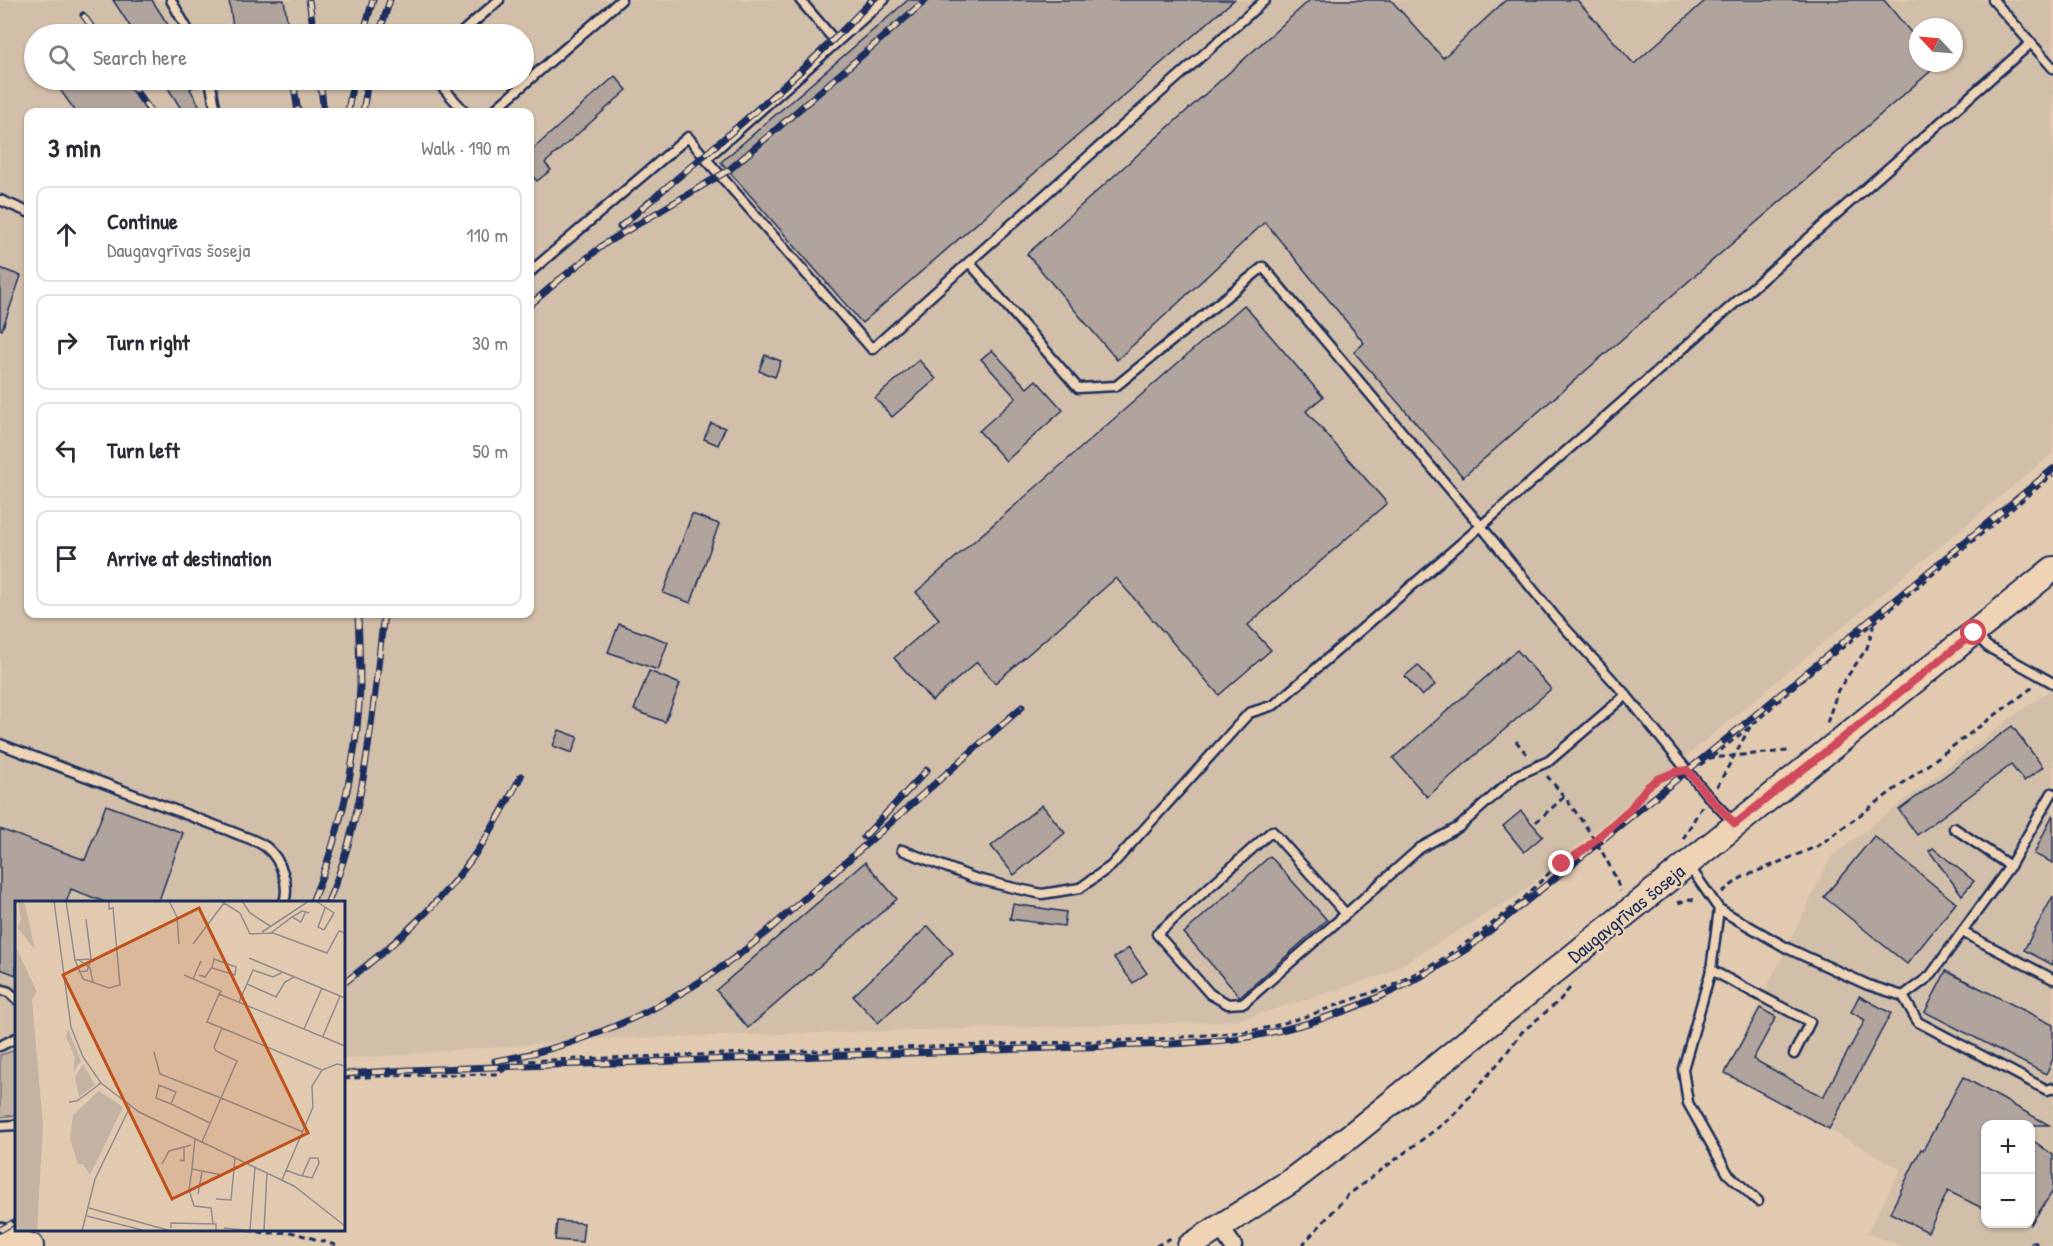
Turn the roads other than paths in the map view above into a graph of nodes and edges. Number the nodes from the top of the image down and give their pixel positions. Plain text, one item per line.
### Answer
1 (171, 0) edge
2 (500, 0) edge
3 (621, 0) edge
4 (800, 0) edge
5 (884, 0) edge
6 (1264, 0) edge
7 (1993, 0) edge
8 (184, 24) edge
9 (472, 24) edge
10 (836, 42) junction
11 (2031, 43) junction
12 (2053, 68) edge
13 (534, 76) edge
14 (212, 90) edge
15 (445, 90) edge
16 (517, 90) edge
17 (215, 108) edge
18 (461, 108) edge
19 (497, 108) edge
20 (706, 159) junction
21 (0, 201) edge
22 (24, 210) edge
23 (969, 262) junction
24 (534, 269) edge
25 (1481, 526) junction
26 (2053, 570) edge
27 (1974, 633) junction
28 (2053, 683) edge
29 (1626, 694) junction
30 (0, 744) edge
31 (2052, 793) edge
32 (1735, 824) junction
33 (1954, 828) dead end
34 (902, 850) dead end
35 (1684, 854) junction
36 (2010, 866) junction
37 (285, 901) edge
38 (1719, 909) junction
39 (1346, 914) junction
40 (1962, 932) junction
41 (1711, 970) junction
42 (2053, 979) edge
43 (0, 988) edge
44 (1902, 996) junction
45 (15, 998) edge
46 (15, 1038) edge
47 (0, 1046) edge
48 (1794, 1054) dead end
49 (2053, 1088) edge
50 (15, 1125) edge
51 (0, 1126) edge
52 (1758, 1201) dead end
53 (0, 1234) edge
54 (1227, 1237) edge
55 (31, 1246) edge
56 (1190, 1246) edge

1 - 8 lane
2 - 9 lane
3 - 13 lane
4 - 10 lane
5 - 10 lane
6 - 23 lane
7 - 11 lane
10 - 20 lane
11 - 12 lane
11 - 25 lane
14 - 17 lane
15 - 18 lane
16 - 19 lane
20 - 23 lane
20 - 24 lane
21 - 22 lane
23 - 25 lane
25 - 29 lane
25 - 34 lane
26 - 27 main road, Daugavgrīvas šoseja
27 - 28 lane
27 - 32 main road, Daugavgrīvas šoseja
29 - 32 lane
29 - 39 lane
30 - 37 lane
31 - 36 lane
32 - 35 main road, Daugavgrīvas šoseja
33 - 36 lane
35 - 38 lane
35 - 54 main road, Daugavgrīvas šoseja
36 - 40 lane
38 - 41 lane
38 - 44 lane
39 - 39 lane
40 - 42 lane
40 - 44 lane
41 - 48 lane
41 - 52 lane
43 - 45 lane
44 - 49 lane
46 - 47 lane
50 - 51 lane
53 - 55 main road
54 - 56 main road, Daugavgrīvas šoseja

